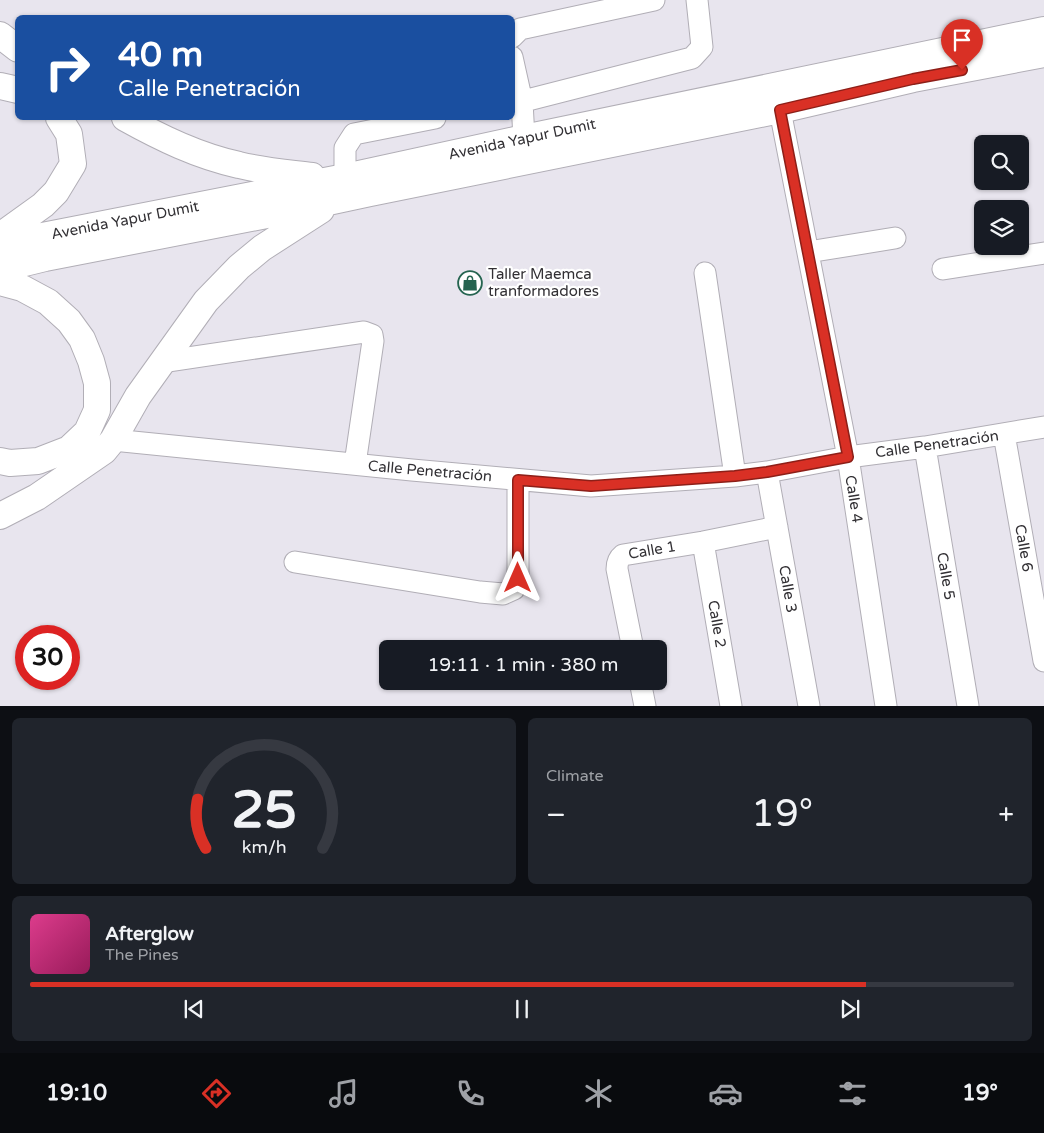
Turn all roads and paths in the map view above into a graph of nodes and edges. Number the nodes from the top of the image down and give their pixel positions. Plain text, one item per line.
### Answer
1 (654, 0) edge
2 (697, 0) edge
3 (1044, 30) edge
4 (515, 34) edge
5 (0, 35) edge
6 (15, 47) edge
7 (1044, 54) edge
8 (515, 85) edge
9 (0, 86) edge
10 (15, 89) edge
11 (778, 99) junction
12 (517, 103) edge
13 (60, 120) edge
14 (128, 120) edge
15 (425, 120) edge
16 (524, 138) junction
17 (339, 185) junction
18 (0, 236) edge
19 (895, 238) dead end
20 (0, 246) edge
21 (808, 252) junction
22 (1044, 253) edge
23 (942, 268) dead end
24 (0, 269) edge
25 (705, 273) dead end
26 (0, 282) edge
27 (161, 362) junction
28 (1044, 427) edge
29 (1004, 434) junction
30 (113, 440) junction
31 (924, 447) junction
32 (848, 457) junction
33 (0, 461) edge
34 (355, 464) junction
35 (767, 472) junction
36 (735, 476) junction
37 (518, 480) junction
38 (0, 516) edge
39 (777, 527) junction
40 (702, 542) junction
41 (294, 562) dead end
42 (631, 640) edge
43 (1044, 661) edge
44 (642, 690) edge
45 (645, 706) edge
46 (731, 706) edge
47 (809, 706) edge
48 (886, 706) edge
49 (968, 706) edge

1 - 4 street
2 - 12 street
3 - 11 main road, Avenida Yapur Dumit
5 - 6 main road
7 - 11 main road, Avenida Yapur Dumit
8 - 12 street
9 - 10 main road
11 - 16 main road, Avenida Yapur Dumit
11 - 17 main road, Avenida Yapur Dumit
11 - 21 street, Calle 4
12 - 16 street
13 - 18 main road
14 - 17 main road
15 - 17 street
16 - 17 main road, Avenida Yapur Dumit
17 - 20 main road, Avenida Yapur Dumit
17 - 24 main road, Avenida Yapur Dumit
17 - 27 main road
19 - 21 street
21 - 32 street, Calle 4
22 - 23 street
25 - 36 street
26 - 33 main road
27 - 30 main road
27 - 34 street
28 - 29 street, Calle Penetración
29 - 31 street, Calle Penetración
29 - 43 street, Calle 6
30 - 34 street, Calle Penetración
30 - 38 main road
31 - 32 street, Calle Penetración
31 - 49 street, Calle 5
32 - 35 street, Calle Penetración
32 - 48 street, Calle 4
34 - 37 street, Calle Penetración
35 - 36 street, Calle Penetración
35 - 39 street, Calle 3
36 - 37 street, Calle Penetración
37 - 41 street
39 - 40 street, Calle 1
39 - 47 street, Calle 3
40 - 42 street, Calle 1
40 - 46 street, Calle 2
44 - 45 street

